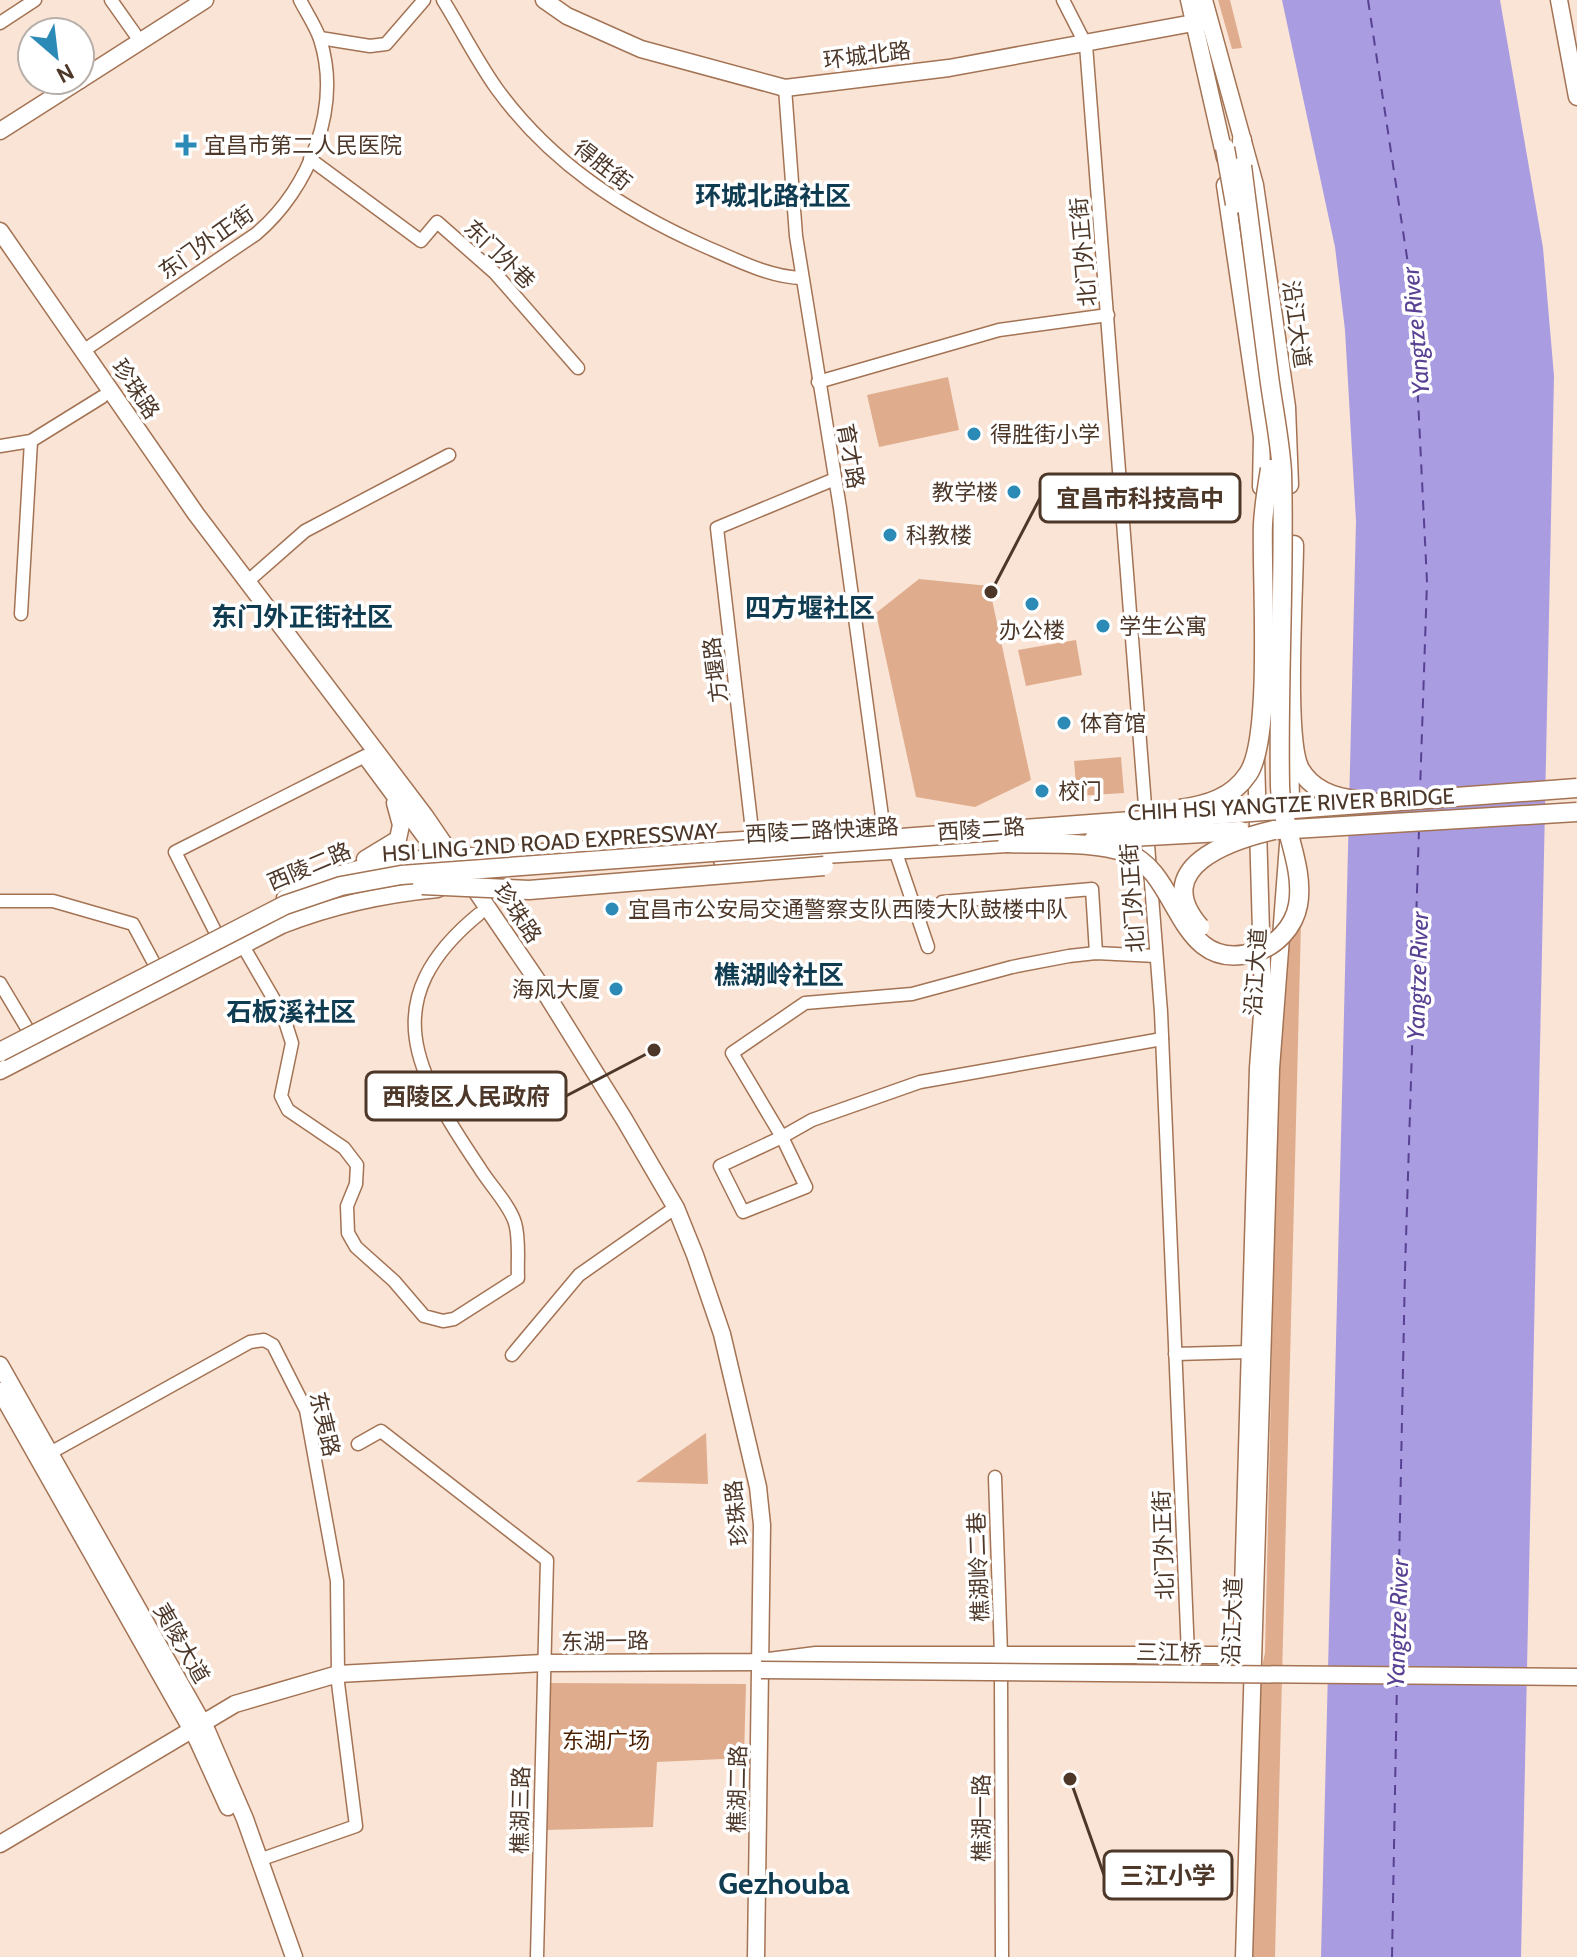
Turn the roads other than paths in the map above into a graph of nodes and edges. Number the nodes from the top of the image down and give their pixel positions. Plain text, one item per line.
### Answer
1 (35, 0) edge
2 (111, 0) edge
3 (189, 0) edge
4 (205, 0) edge
5 (300, 0) edge
6 (424, 0) edge
7 (443, 0) edge
8 (544, 0) edge
9 (1063, 0) edge
10 (1189, 0) edge
11 (1204, 0) edge
12 (1559, 0) edge
13 (1202, 21) junction
14 (0, 23) edge
15 (135, 34) junction
16 (320, 38) junction
17 (1086, 45) junction
18 (96, 60) edge
19 (96, 70) edge
20 (785, 88) junction
21 (40, 96) edge
22 (55, 96) edge
23 (1577, 97) edge
24 (0, 122) edge
25 (0, 131) edge
26 (1234, 144) junction
27 (310, 159) junction
28 (0, 231) edge
29 (0, 246) edge
30 (802, 278) junction
31 (1108, 315) junction
32 (83, 351) junction
33 (578, 368) dead end
34 (818, 382) junction
35 (102, 397) junction
36 (31, 441) junction
37 (0, 446) edge
38 (449, 455) dead end
39 (1276, 469) junction
40 (835, 479) junction
41 (248, 581) junction
42 (21, 614) dead end
43 (365, 756) junction
44 (379, 774) junction
45 (1577, 788) edge
46 (1385, 802) junction
47 (1291, 805) junction
48 (1257, 808) junction
49 (1577, 812) edge
50 (425, 816) junction
51 (1148, 817) junction
52 (1046, 829) junction
53 (884, 831) junction
54 (1273, 831) junction
55 (753, 839) junction
56 (1146, 839) junction
57 (1007, 843) junction
58 (492, 854) junction
59 (923, 855) joint
60 (446, 857) junction
61 (897, 858) junction
62 (323, 879) junction
63 (422, 885) junction
64 (466, 886) junction
65 (0, 901) edge
66 (942, 902) dead end
67 (479, 914) junction
68 (216, 933) junction
69 (243, 946) junction
70 (928, 947) dead end
71 (1096, 953) junction
72 (1156, 956) junction
73 (155, 965) junction
74 (0, 983) edge
75 (28, 1030) junction
76 (1162, 1039) junction
77 (0, 1044) edge
78 (0, 1052) edge
79 (0, 1065) edge
80 (0, 1071) edge
81 (782, 1137) junction
82 (669, 1212) junction
83 (1250, 1352) junction
84 (1175, 1354) junction
85 (512, 1355) dead end
86 (0, 1365) edge
87 (0, 1391) edge
88 (358, 1444) dead end
89 (50, 1453) junction
90 (995, 1477) dead end
91 (1188, 1654) junction
92 (1001, 1655) junction
93 (1247, 1655) junction
94 (758, 1666) junction
95 (543, 1668) junction
96 (1577, 1668) edge
97 (1577, 1677) edge
98 (338, 1678) junction
99 (1001, 1678) junction
100 (1246, 1680) junction
101 (200, 1731) junction
102 (0, 1844) edge
103 (0, 1851) edge
104 (259, 1860) junction
105 (283, 1957) edge
106 (294, 1957) edge
107 (537, 1957) edge
108 (749, 1957) edge
109 (756, 1957) edge
110 (1002, 1957) edge
111 (1233, 1957) edge
112 (1244, 1957) edge

1 - 14 street
2 - 15 street
3 - 15 main road
4 - 19 main road
5 - 16 street, 东门外正街
6 - 16 street
7 - 30 street, 得胜街
8 - 20 main road, 环城北路
9 - 17 street
10 - 13 main road, 沿江大道
11 - 13 main road, 沿江大道
12 - 23 main road
13 - 17 main road, 环城北路
13 - 26 main road, 沿江大道
15 - 18 main road
16 - 27 street, 东门外正街
17 - 20 main road, 环城北路
17 - 31 street, 北门外正街
20 - 30 street, 育才路
21 - 24 main road
22 - 25 main road
26 - 39 highway, bridge
26 - 39 highway, bridge
26 - 47 main road, 沿江大道
26 - 48 main road, 沿江大道
27 - 32 street, 东门外正街
27 - 33 street, 东门外巷
28 - 32 main road, 珍珠路
29 - 35 main road, 珍珠路
30 - 34 street, 育才路
31 - 34 street
31 - 51 street, 北门外正街
32 - 41 main road, 珍珠路
34 - 40 street, 育才路
35 - 36 street
35 - 43 main road, 珍珠路
36 - 37 street
36 - 42 street
38 - 41 street
39 - 46 highway, bridge
39 - 52 highway, bridge
39 - 54 highway, bridge
39 - 57 highway, bridge
40 - 53 street, 育才路
40 - 55 street, 方堰路
41 - 50 main road, 珍珠路
43 - 44 main road, 珍珠路
43 - 68 street
44 - 60 main road, 珍珠路
44 - 62 main road
45 - 46 highway, CHIH HSI YANGTZE RIVER BRIDGE, bridge
46 - 52 highway, CHIH HSI YANGTZE RIVER BRIDGE, bridge
47 - 48 main road, 西陵二路
47 - 54 main road, 沿江大道
48 - 51 main road, 西陵二路
48 - 54 main road, 沿江大道
49 - 54 highway, CHIH HSI YANGTZE RIVER BRIDGE, bridge
50 - 58 main road
50 - 60 main road, 珍珠路
51 - 53 main road, 西陵二路
51 - 56 street, 北门外正街
52 - 78 highway, HSI LING 2ND ROAD EXPRESSWAY, bridge
53 - 55 main road, 西陵二路
54 - 56 main road, 西陵二路
54 - 57 highway, CHIH HSI YANGTZE RIVER BRIDGE, bridge
54 - 83 main road, 沿江大道
54 - 93 main road, 沿江大道
55 - 58 main road, 西陵二路
56 - 59 main road, 西陵二路
56 - 72 street, 北门外正街
57 - 63 highway, 西陵二路快速路, bridge
58 - 60 main road, 西陵二路
59 - 61 highway
60 - 62 main road, 西陵二路
60 - 64 main road, 珍珠路
61 - 63 highway, bridge
61 - 64 main road, 西陵二路
61 - 70 street
62 - 68 main road, 西陵二路
63 - 79 highway, HSI LING 2ND ROAD EXPRESSWAY
64 - 67 main road, 珍珠路
64 - 69 main road, 西陵二路
64 - 94 main road, 珍珠路
65 - 73 street
66 - 71 street
67 - 69 street
67 - 82 main road, 珍珠路
68 - 73 main road, 西陵二路
69 - 80 main road, 西陵二路
71 - 72 street
71 - 81 street
72 - 76 street, 北门外正街
73 - 75 main road, 西陵二路
74 - 75 street
75 - 77 main road, 西陵二路
76 - 81 street
76 - 84 street, 北门外正街
81 - 81 street
82 - 85 street
82 - 94 main road, 珍珠路
83 - 84 street
83 - 93 main road, 沿江大道
84 - 91 street, 北门外正街
86 - 89 main road, 夷陵大道
87 - 101 main road, 夷陵大道
88 - 95 street, 樵湖三路
89 - 98 street, 东夷路
89 - 101 main road, 夷陵大道
90 - 92 street, 樵湖岭二巷
91 - 92 main road
91 - 93 main road
92 - 94 main road
93 - 100 main road, 沿江大道
94 - 95 main road
94 - 96 main road, 三江桥
94 - 97 main road, 三江桥, bridge
94 - 99 main road
94 - 108 main road, 樵湖二路
94 - 109 main road, 樵湖二路
95 - 98 main road
95 - 107 street, 樵湖三路
98 - 101 main road
98 - 104 street
99 - 100 main road
99 - 110 street, 樵湖一路
100 - 111 main road, 沿江大道
100 - 112 main road, 沿江大道
101 - 102 main road
101 - 103 main road
101 - 104 main road, 夷陵大道
101 - 105 main road, 夷陵大道
104 - 106 main road, 夷陵大道

